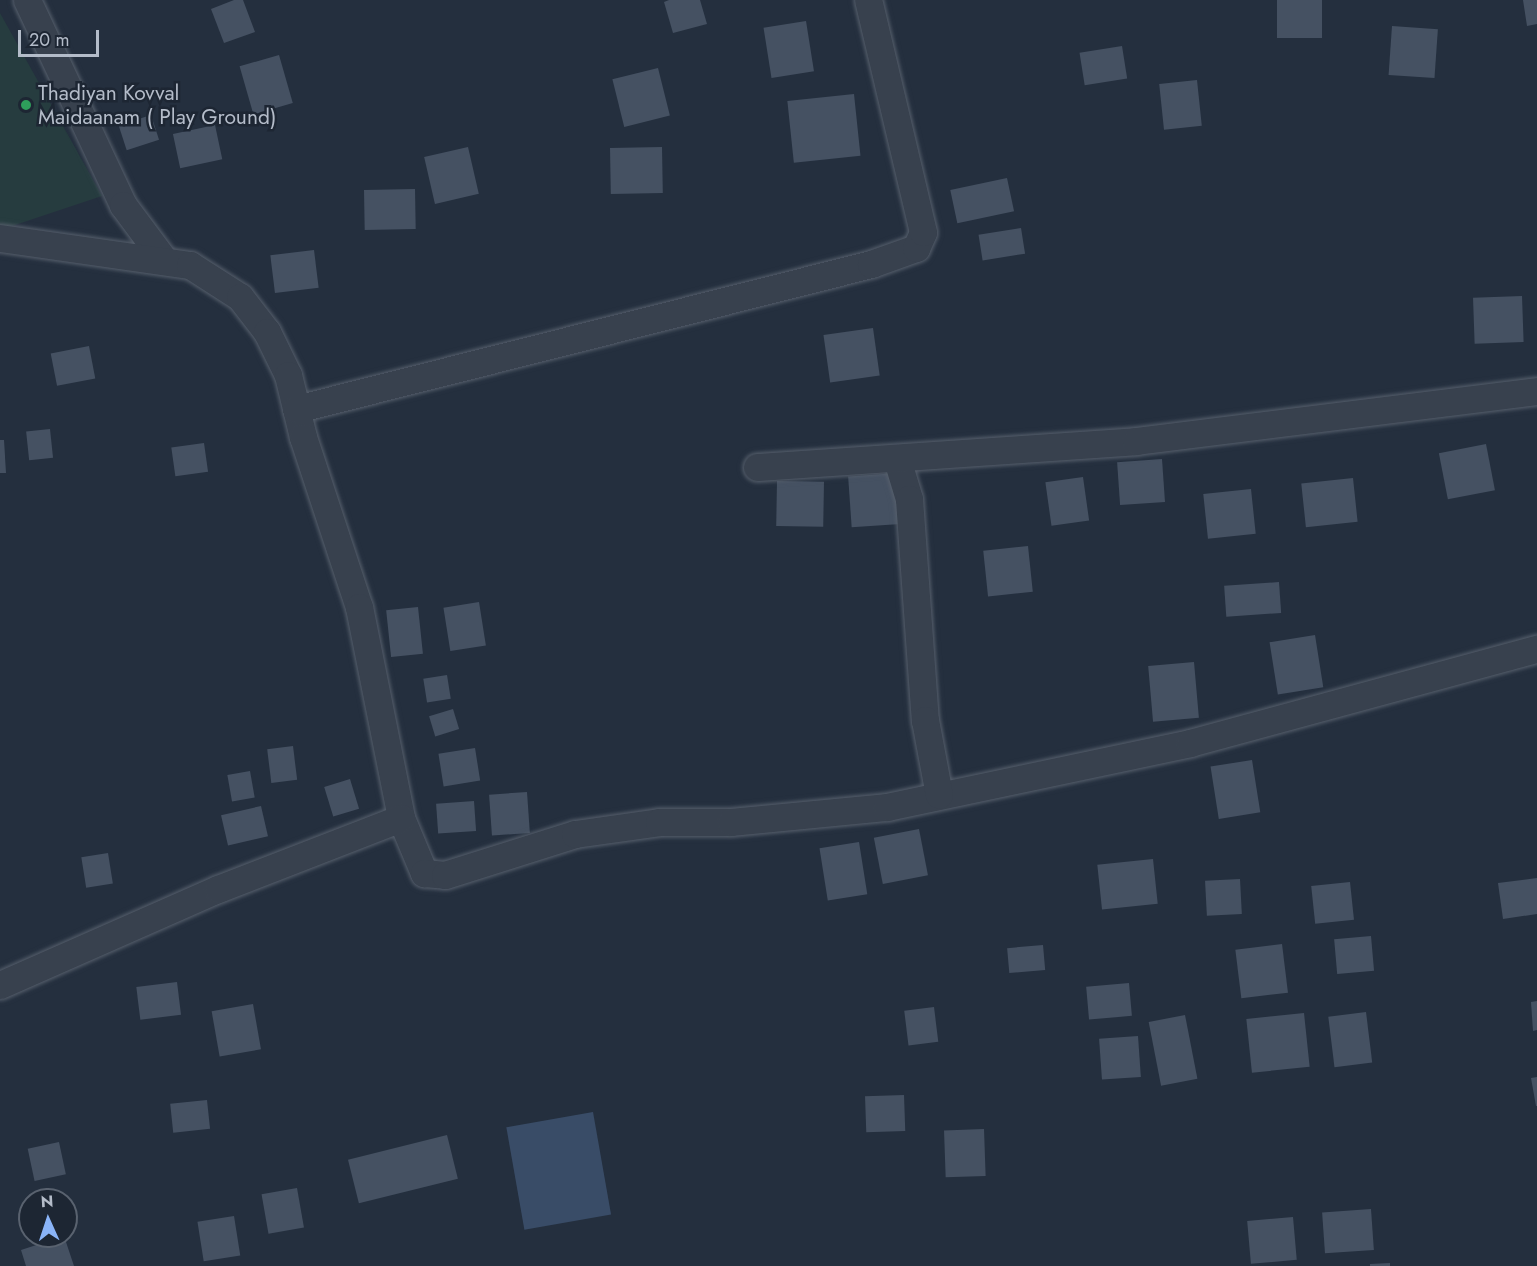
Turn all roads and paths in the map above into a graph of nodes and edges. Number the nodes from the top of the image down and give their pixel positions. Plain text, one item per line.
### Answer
1 (27, 0) edge
2 (868, 0) edge
3 (0, 238) edge
4 (164, 260) junction
5 (1537, 391) edge
6 (296, 409) junction
7 (897, 459) junction
8 (757, 467) dead end
9 (1537, 649) edge
10 (939, 795) junction
11 (401, 818) junction
12 (0, 985) edge

1 - 4 street
2 - 6 street
3 - 4 street
4 - 6 street
5 - 7 street
6 - 11 street
7 - 8 street
7 - 10 street
9 - 10 street
10 - 11 street
11 - 12 street

